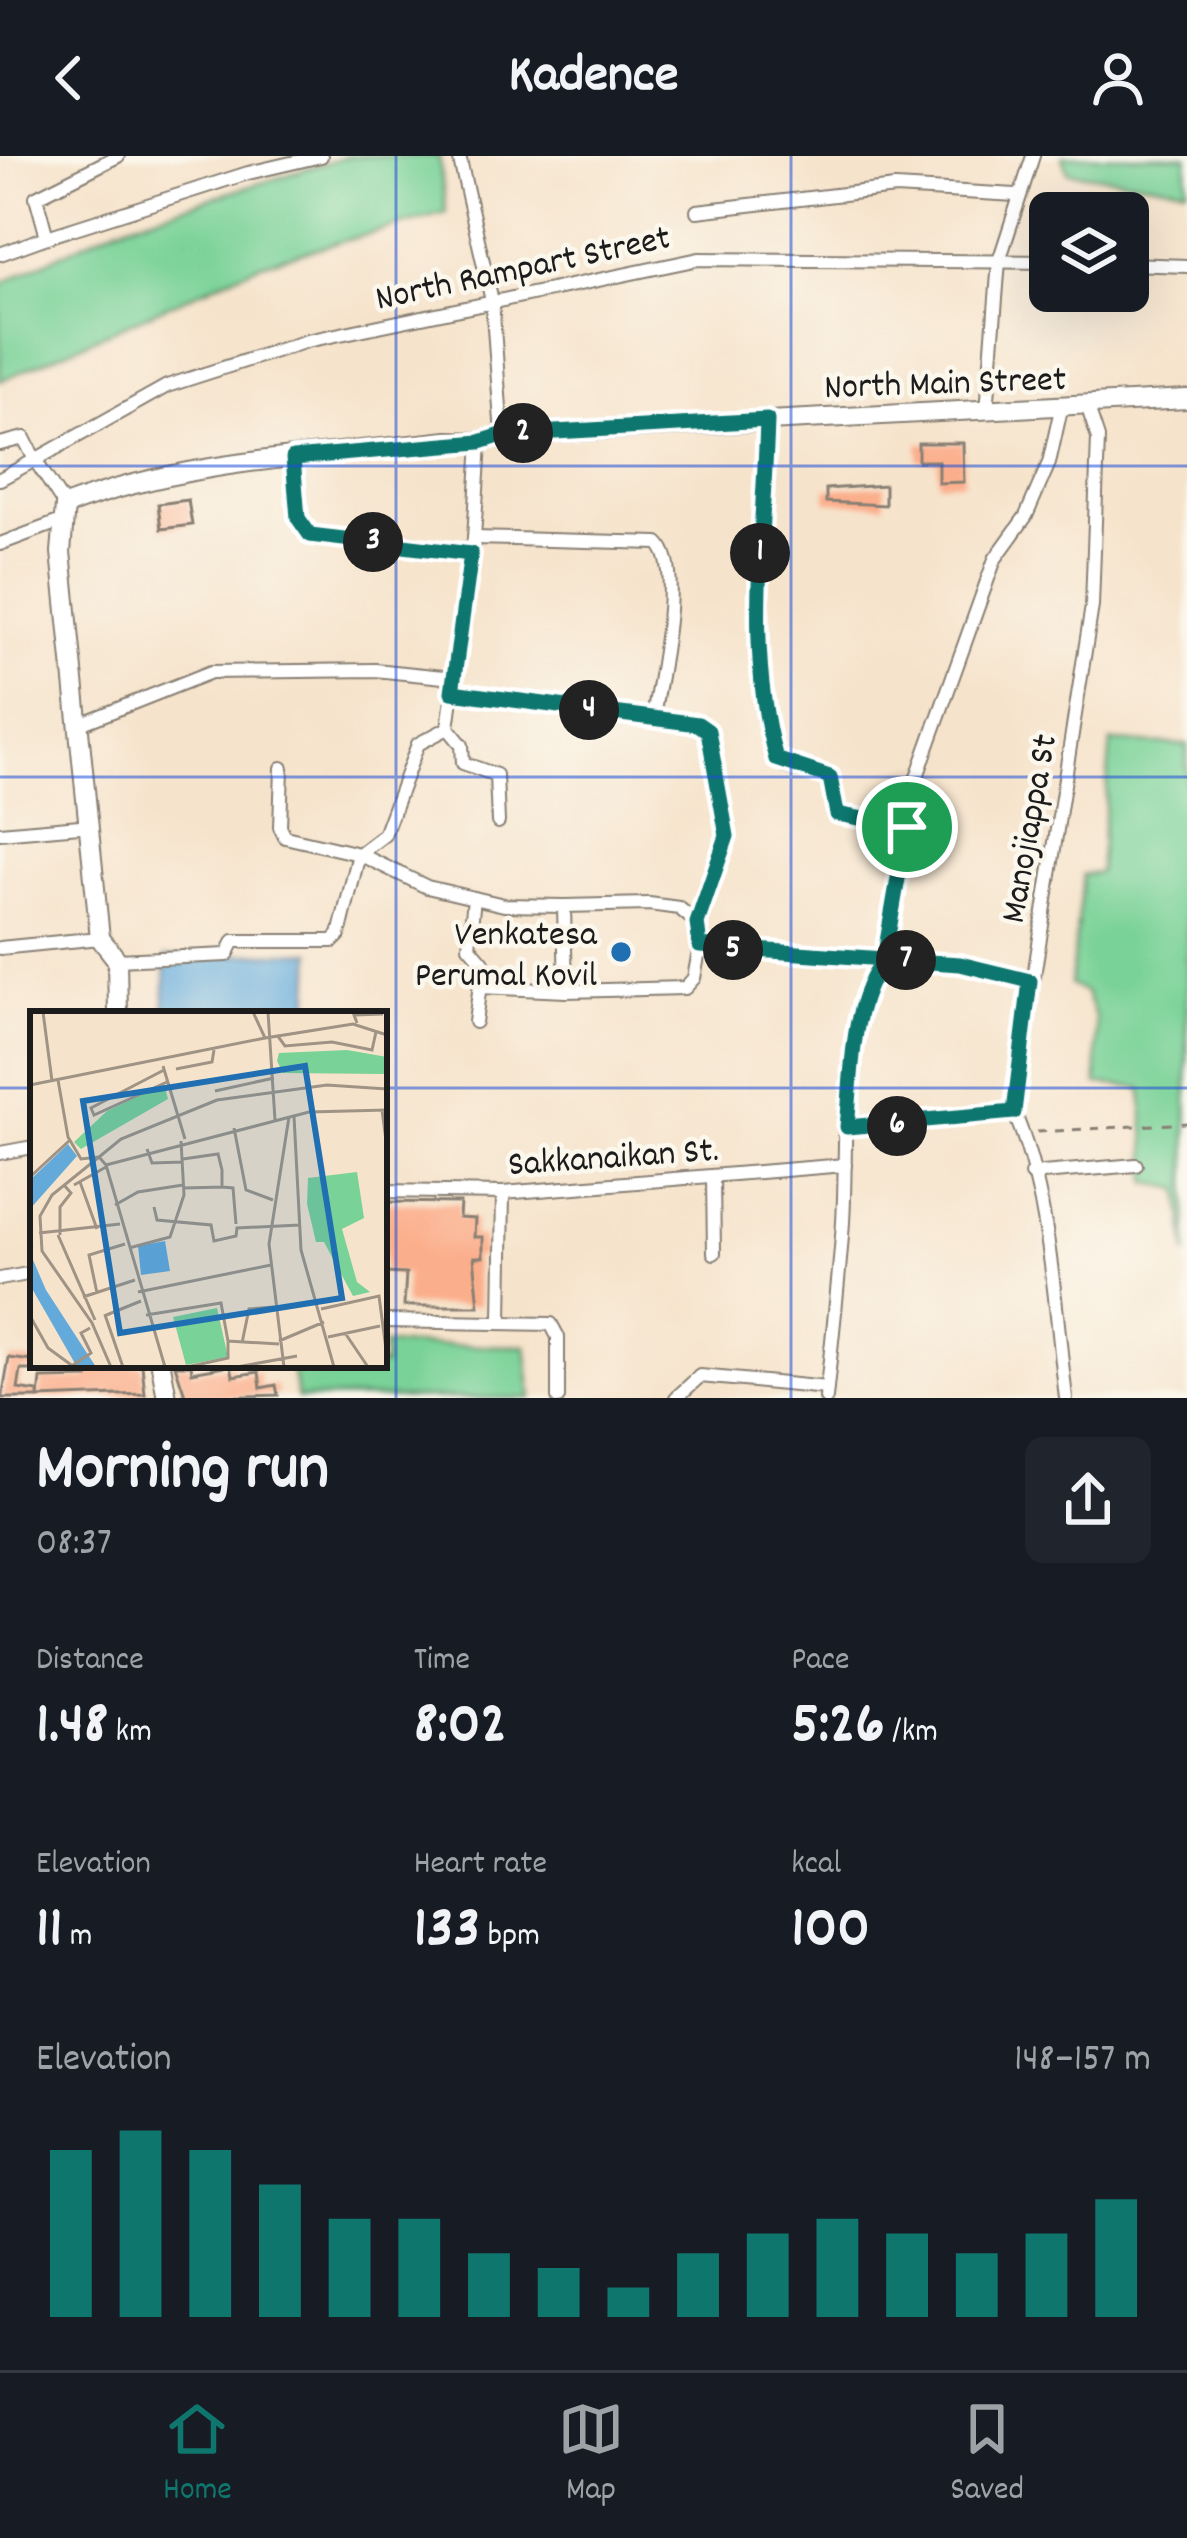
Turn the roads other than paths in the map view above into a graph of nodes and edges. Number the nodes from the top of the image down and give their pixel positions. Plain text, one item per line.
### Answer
1 (118, 156) edge
2 (245, 156) edge
3 (321, 156) edge
4 (459, 156) edge
5 (1033, 156) edge
6 (248, 173) junction
7 (1016, 195) junction
8 (697, 211) dead end
9 (47, 237) junction
10 (0, 254) edge
11 (998, 260) junction
12 (1029, 261) edge
13 (1149, 265) edge
14 (1187, 266) edge
15 (492, 301) junction
16 (1187, 399) edge
17 (1088, 408) junction
18 (1061, 409) junction
19 (987, 411) junction
20 (767, 420) junction
21 (502, 435) junction
22 (480, 442) junction
23 (0, 444) edge
24 (293, 458) junction
25 (35, 460) junction
26 (0, 478) edge
27 (64, 513) junction
28 (474, 538) junction
29 (0, 544) edge
30 (471, 554) junction
31 (452, 685) junction
32 (653, 718) junction
33 (80, 724) junction
34 (448, 728) junction
35 (282, 768) dead end
36 (498, 822) dead end
37 (91, 825) junction
38 (907, 827) junction
39 (0, 833) edge
40 (359, 854) junction
41 (474, 898) junction
42 (564, 906) junction
43 (697, 923) junction
44 (100, 938) junction
45 (700, 946) junction
46 (0, 948) edge
47 (884, 959) junction
48 (117, 960) junction
49 (1030, 981) junction
50 (479, 987) junction
51 (566, 992) junction
52 (118, 1011) edge
53 (475, 1022) dead end
54 (1014, 1112) junction
55 (847, 1133) junction
56 (30, 1148) edge
57 (0, 1153) edge
58 (845, 1165) junction
59 (1136, 1165) dead end
60 (1031, 1174) junction
61 (713, 1177) junction
62 (387, 1191) edge
63 (503, 1193) junction
64 (714, 1253) dead end
65 (30, 1274) edge
66 (0, 1279) edge
67 (387, 1321) edge
68 (501, 1321) junction
69 (162, 1368) edge
70 (827, 1393) edge
71 (167, 1398) edge
72 (558, 1398) edge
73 (676, 1398) edge
74 (1066, 1398) edge

1 - 9 street
2 - 6 street
3 - 6 street
4 - 15 street
5 - 7 street
6 - 9 street
7 - 8 street
7 - 11 street
9 - 10 street
11 - 12 street, North Rampart Street
11 - 15 street, North Rampart Street
11 - 19 street
13 - 14 street
15 - 21 street
15 - 25 street, North Rampart Street
16 - 17 street, North Main Street
17 - 18 street, North Main Street
17 - 49 street, Manojiappa St
18 - 19 street, North Main Street
18 - 38 street
19 - 20 street, North Main Street
20 - 21 street, North Main Street
20 - 38 street
21 - 22 street, North Main Street
22 - 24 street, North Main Street
22 - 28 street
23 - 25 street
24 - 27 street, North Main Street
24 - 30 street
25 - 26 street, North Rampart Street
25 - 27 street
27 - 29 street
27 - 33 street
28 - 30 street
28 - 32 street
30 - 31 street
31 - 32 street
31 - 33 street
31 - 34 street
32 - 43 street
33 - 37 street
34 - 36 street
34 - 40 street
35 - 40 street
37 - 39 street
37 - 44 street
38 - 47 street
40 - 41 street
40 - 48 street
41 - 42 street
41 - 50 street
42 - 43 street
42 - 51 street
43 - 45 street
44 - 46 street
44 - 48 street
45 - 47 street
45 - 51 street
47 - 49 street
47 - 55 street
48 - 52 street
49 - 54 street, Manojiappa St
50 - 51 street
50 - 53 street
54 - 55 street
54 - 60 street
55 - 58 street
56 - 57 street
58 - 61 street, Sakkanaikan St.
58 - 70 street
59 - 60 street
60 - 74 street
61 - 63 street, Sakkanaikan St.
61 - 64 street
62 - 63 street, Sakkanaikan St.
63 - 68 street
65 - 66 street
67 - 68 street
68 - 72 street
69 - 71 street
70 - 73 street

